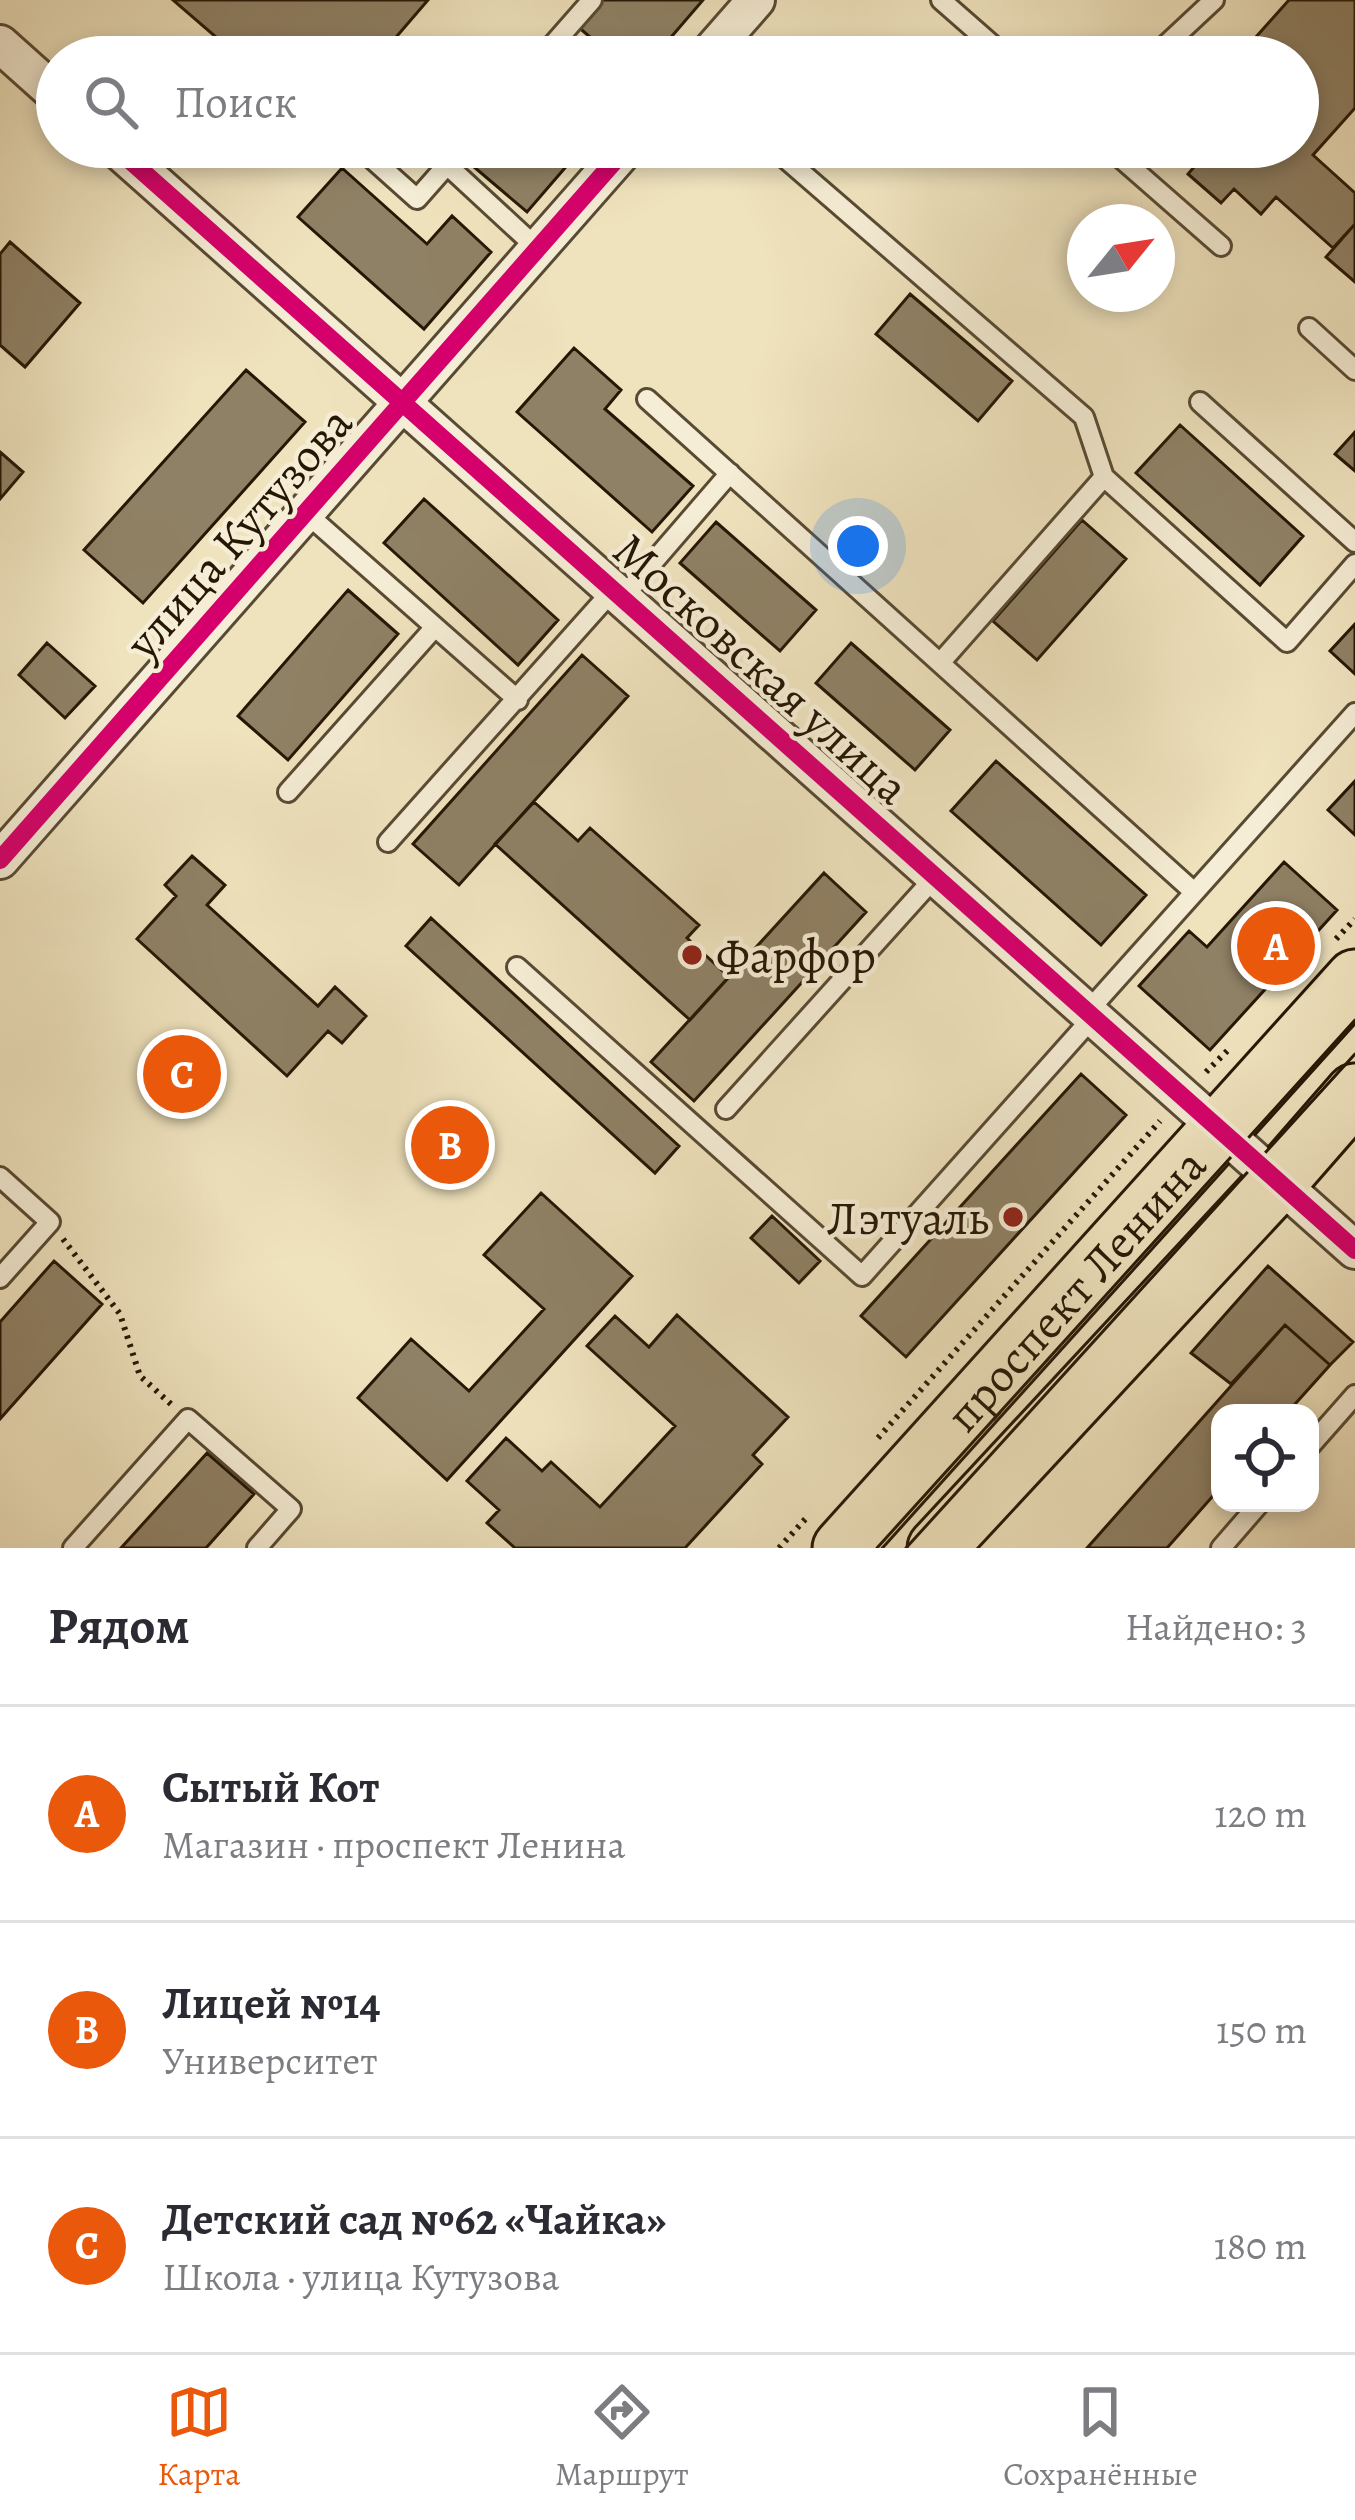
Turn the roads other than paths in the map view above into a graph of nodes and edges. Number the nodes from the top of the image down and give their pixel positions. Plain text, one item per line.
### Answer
1 (592, 0) edge
2 (755, 0) edge
3 (941, 0) edge
4 (1214, 0) edge
5 (560, 36) edge
6 (724, 36) edge
7 (982, 36) edge
8 (1175, 36) edge
9 (0, 44) edge
10 (36, 76) edge
11 (140, 168) edge
12 (382, 168) edge
13 (444, 168) edge
14 (450, 168) edge
15 (609, 168) edge
16 (796, 168) edge
17 (1132, 168) edge
18 (1222, 246) dead end
19 (538, 249) junction
20 (1309, 328) dead end
21 (1355, 370) edge
22 (647, 399) dead end
23 (1200, 402) dead end
24 (404, 403) junction
25 (730, 473) junction
26 (1104, 477) junction
27 (306, 513) junction
28 (1355, 542) edge
29 (1355, 564) edge
30 (618, 593) junction
31 (435, 627) junction
32 (940, 663) junction
33 (518, 700) junction
34 (1355, 713) edge
35 (288, 792) dead end
36 (388, 842) dead end
37 (0, 860) edge
38 (937, 876) junction
39 (1194, 892) junction
40 (517, 968) dead end
41 (1355, 980) edge
42 (1091, 1013) junction
43 (1355, 1093) edge
44 (726, 1109) dead end
45 (1219, 1126) junction
46 (0, 1177) edge
47 (1279, 1180) junction
48 (1355, 1250) edge
49 (0, 1278) edge
50 (1355, 1395) edge
51 (1319, 1436) edge
52 (1252, 1512) edge
53 (73, 1548) edge
54 (257, 1548) edge
55 (842, 1548) edge
56 (937, 1548) edge
57 (1221, 1548) edge

1 - 5 lane
2 - 6 street
3 - 7 lane
4 - 8 lane
9 - 10 street
11 - 24 street, Московская улица
12 - 13 lane
14 - 19 lane
15 - 19 street, улица Кутузова
16 - 26 lane
17 - 18 lane
19 - 24 street, улица Кутузова
20 - 21 lane
22 - 25 lane
23 - 28 lane
24 - 27 street, улица Кутузова
24 - 30 street, Московская улица
25 - 30 lane
25 - 32 lane
26 - 29 lane
26 - 32 lane
27 - 31 lane
27 - 37 street, улица Кутузова
30 - 33 lane
30 - 38 street, Московская улица
31 - 33 lane
31 - 35 lane
32 - 39 lane
33 - 36 lane
34 - 39 lane
38 - 42 street, Московская улица
38 - 44 lane
39 - 42 lane
40 - 42 lane
41 - 45 main road, проспект Ленина
42 - 45 street, Московская улица
43 - 47 main road, проспект Ленина
45 - 47 street, Московская улица
45 - 55 main road, проспект Ленина
46 - 49 lane
47 - 48 street, Московская улица
47 - 56 main road, проспект Ленина
50 - 51 lane
52 - 57 lane
53 - 54 lane

